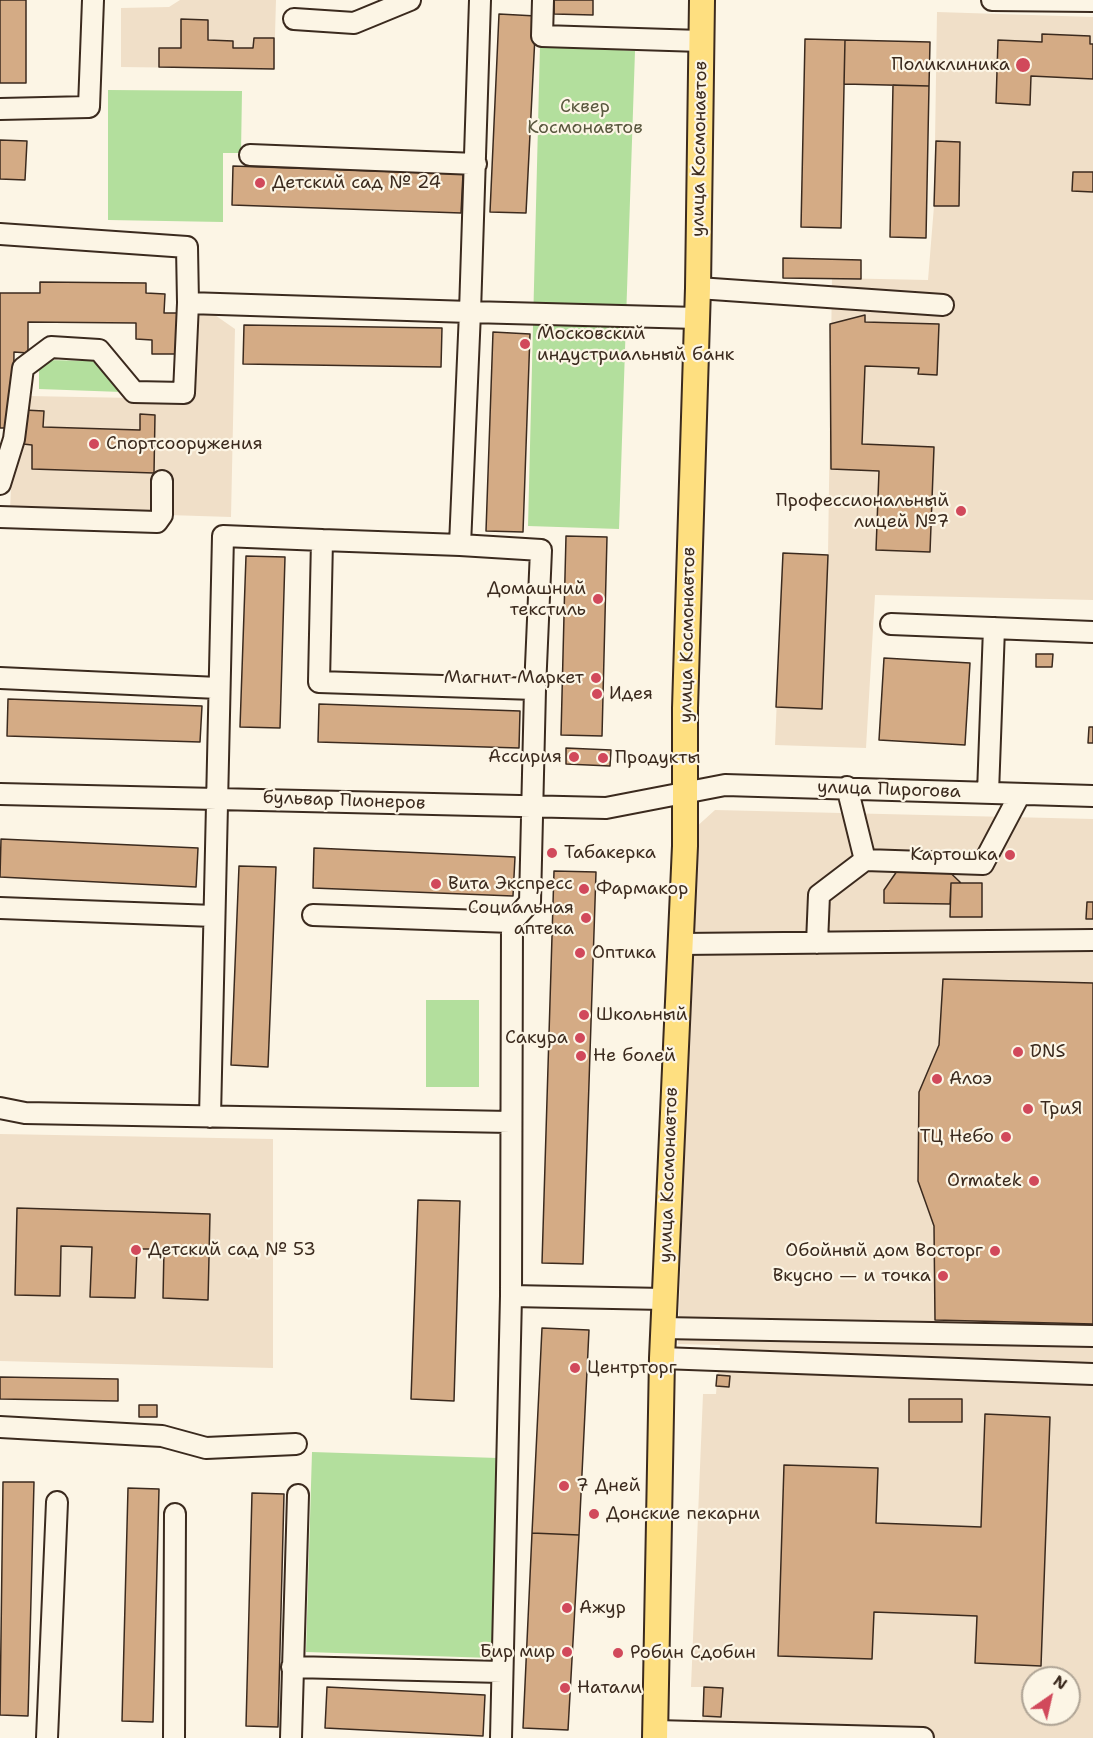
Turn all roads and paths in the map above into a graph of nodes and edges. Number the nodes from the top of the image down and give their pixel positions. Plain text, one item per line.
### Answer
1 (93, 0) edge
2 (410, 0) edge
3 (480, 0) edge
4 (543, 0) edge
5 (702, 0) edge
6 (992, 0) edge
7 (1093, 2) edge
8 (294, 19) dead end
9 (701, 41) junction
10 (0, 108) edge
11 (250, 155) dead end
12 (476, 164) junction
13 (0, 234) edge
14 (698, 288) junction
15 (188, 303) junction
16 (943, 305) dead end
17 (470, 312) junction
18 (697, 318) junction
19 (162, 481) dead end
20 (0, 484) edge
21 (0, 517) edge
22 (322, 540) junction
23 (460, 545) junction
24 (891, 624) dead end
25 (994, 628) junction
26 (1093, 632) edge
27 (0, 678) edge
28 (218, 688) junction
29 (535, 689) junction
30 (847, 787) junction
31 (686, 793) junction
32 (988, 793) junction
33 (0, 794) edge
34 (1020, 794) junction
35 (1093, 796) edge
36 (218, 798) junction
37 (530, 806) junction
38 (865, 860) junction
39 (0, 908) edge
40 (313, 915) dead end
41 (214, 916) junction
42 (512, 922) junction
43 (1093, 940) edge
44 (817, 943) junction
45 (680, 944) junction
46 (0, 1108) edge
47 (210, 1117) junction
48 (510, 1122) junction
49 (511, 1296) junction
50 (664, 1299) junction
51 (663, 1328) junction
52 (1093, 1336) edge
53 (662, 1358) junction
54 (1093, 1374) edge
55 (0, 1427) edge
56 (296, 1444) dead end
57 (298, 1495) dead end
58 (57, 1502) dead end
59 (175, 1514) dead end
60 (292, 1667) junction
61 (502, 1672) junction
62 (655, 1735) edge
63 (47, 1738) edge
64 (174, 1738) edge
65 (291, 1738) edge
66 (501, 1738) edge
67 (923, 1738) edge

1 - 10 street
2 - 8 street
3 - 12 street
4 - 9 street
5 - 9 main road, улица Космонавтов
6 - 7 street
9 - 14 main road, улица Космонавтов
11 - 12 street
12 - 17 street
13 - 15 street
14 - 16 street
14 - 18 main road, улица Космонавтов
15 - 17 street
15 - 20 street
17 - 18 street
17 - 23 street
18 - 31 main road, улица Космонавтов
19 - 21 street
22 - 23 street
22 - 28 street
22 - 29 street
23 - 29 street
24 - 25 street
25 - 26 street
25 - 32 street
27 - 28 street
28 - 36 street
29 - 37 street
30 - 31 street, улица Пирогова
30 - 32 street, улица Пирогова
30 - 38 street
31 - 37 street, бульвар Пионеров
31 - 45 main road, улица Космонавтов
32 - 34 street, улица Пирогова
33 - 36 street, бульвар Пионеров
34 - 35 street, улица Пирогова
34 - 38 street
36 - 37 street, бульвар Пионеров
36 - 41 street
37 - 42 street
38 - 44 street
39 - 41 street
40 - 42 street
41 - 47 street
42 - 48 street
43 - 44 street
44 - 45 street
45 - 50 main road, улица Космонавтов
46 - 47 street
47 - 48 street
48 - 49 street
49 - 50 street
49 - 61 street
50 - 51 main road, улица Космонавтов
51 - 52 street
51 - 53 main road, улица Космонавтов
53 - 54 street
53 - 62 main road, улица Космонавтов
55 - 56 street
57 - 60 street
58 - 63 street
59 - 64 street
60 - 61 street
60 - 65 street
61 - 66 street
62 - 67 street

